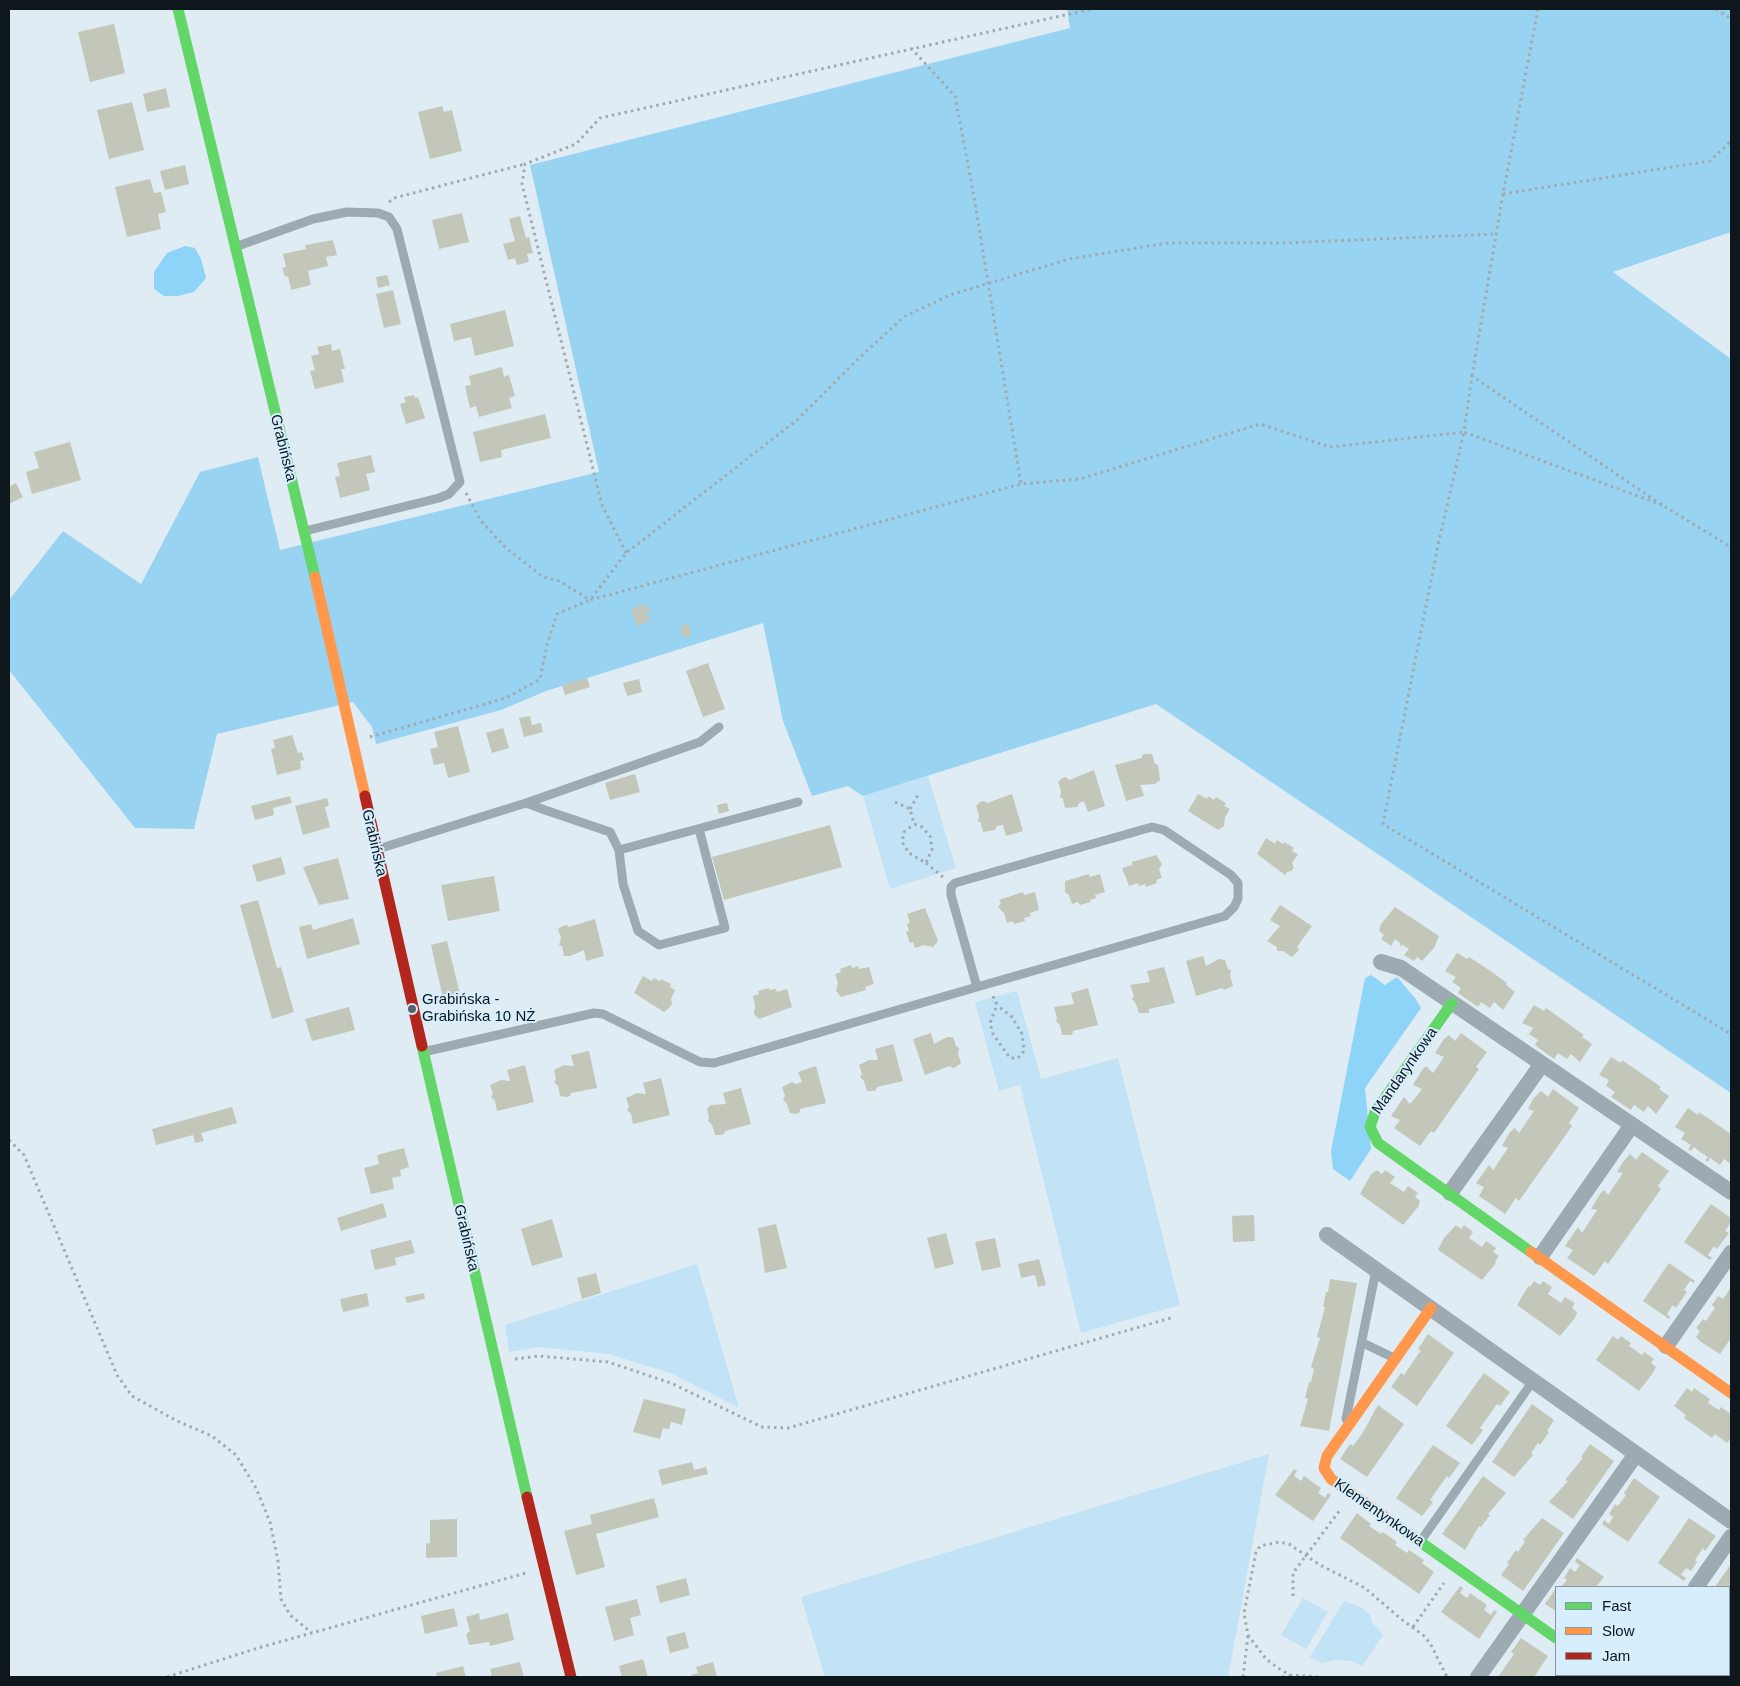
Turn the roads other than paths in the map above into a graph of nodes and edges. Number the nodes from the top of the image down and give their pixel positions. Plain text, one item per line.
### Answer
1 (178, 9) edge
2 (235, 247) junction
3 (304, 531) junction
4 (719, 727) dead end
5 (798, 802) dead end
6 (526, 804) junction
7 (699, 829) junction
8 (375, 850) junction
9 (619, 850) junction
10 (1381, 962) dead end
11 (977, 987) junction
12 (1452, 1003) junction
13 (423, 1052) junction
14 (1542, 1064) junction
15 (1632, 1125) junction
16 (1731, 1192) edge
17 (1450, 1194) junction
18 (1327, 1235) dead end
19 (1731, 1253) edge
20 (1540, 1257) junction
21 (1376, 1270) junction
22 (1430, 1308) junction
23 (1363, 1343) junction
24 (1666, 1346) junction
25 (1395, 1358) junction
26 (1533, 1381) junction
27 (1731, 1393) edge
28 (1343, 1433) junction
29 (1636, 1454) junction
30 (1731, 1521) edge
31 (1731, 1537) edge
32 (1420, 1542) junction
33 (1697, 1586) edge
34 (1522, 1614) junction
35 (1555, 1637) edge
36 (571, 1677) edge
37 (1478, 1677) edge

1 - 2 street, Grabińska
2 - 3 street, Grabińska
2 - 3 lane
3 - 8 street, Grabińska
4 - 6 lane
5 - 7 lane
6 - 8 lane
6 - 9 lane
7 - 9 lane
7 - 9 lane
8 - 13 street, Grabińska
10 - 12 street
11 - 11 lane
11 - 13 lane
12 - 14 street
12 - 17 street, Mandarynkowa
13 - 36 street, Grabińska
14 - 15 street
14 - 17 street
15 - 16 street
15 - 20 street
17 - 20 street, Mandarynkowa
18 - 21 street
19 - 24 street
20 - 24 street, Mandarynkowa
21 - 22 street
21 - 23 lane
22 - 25 street, Klementynkowa
22 - 26 street
23 - 25 lane
23 - 28 lane
24 - 27 street, Mandarynkowa
25 - 28 street, Klementynkowa
26 - 29 street
26 - 32 lane
28 - 32 street, Klementynkowa
29 - 30 street
29 - 34 street
31 - 33 street
32 - 34 street, Klementynkowa
34 - 35 street, Klementynkowa
34 - 37 street

